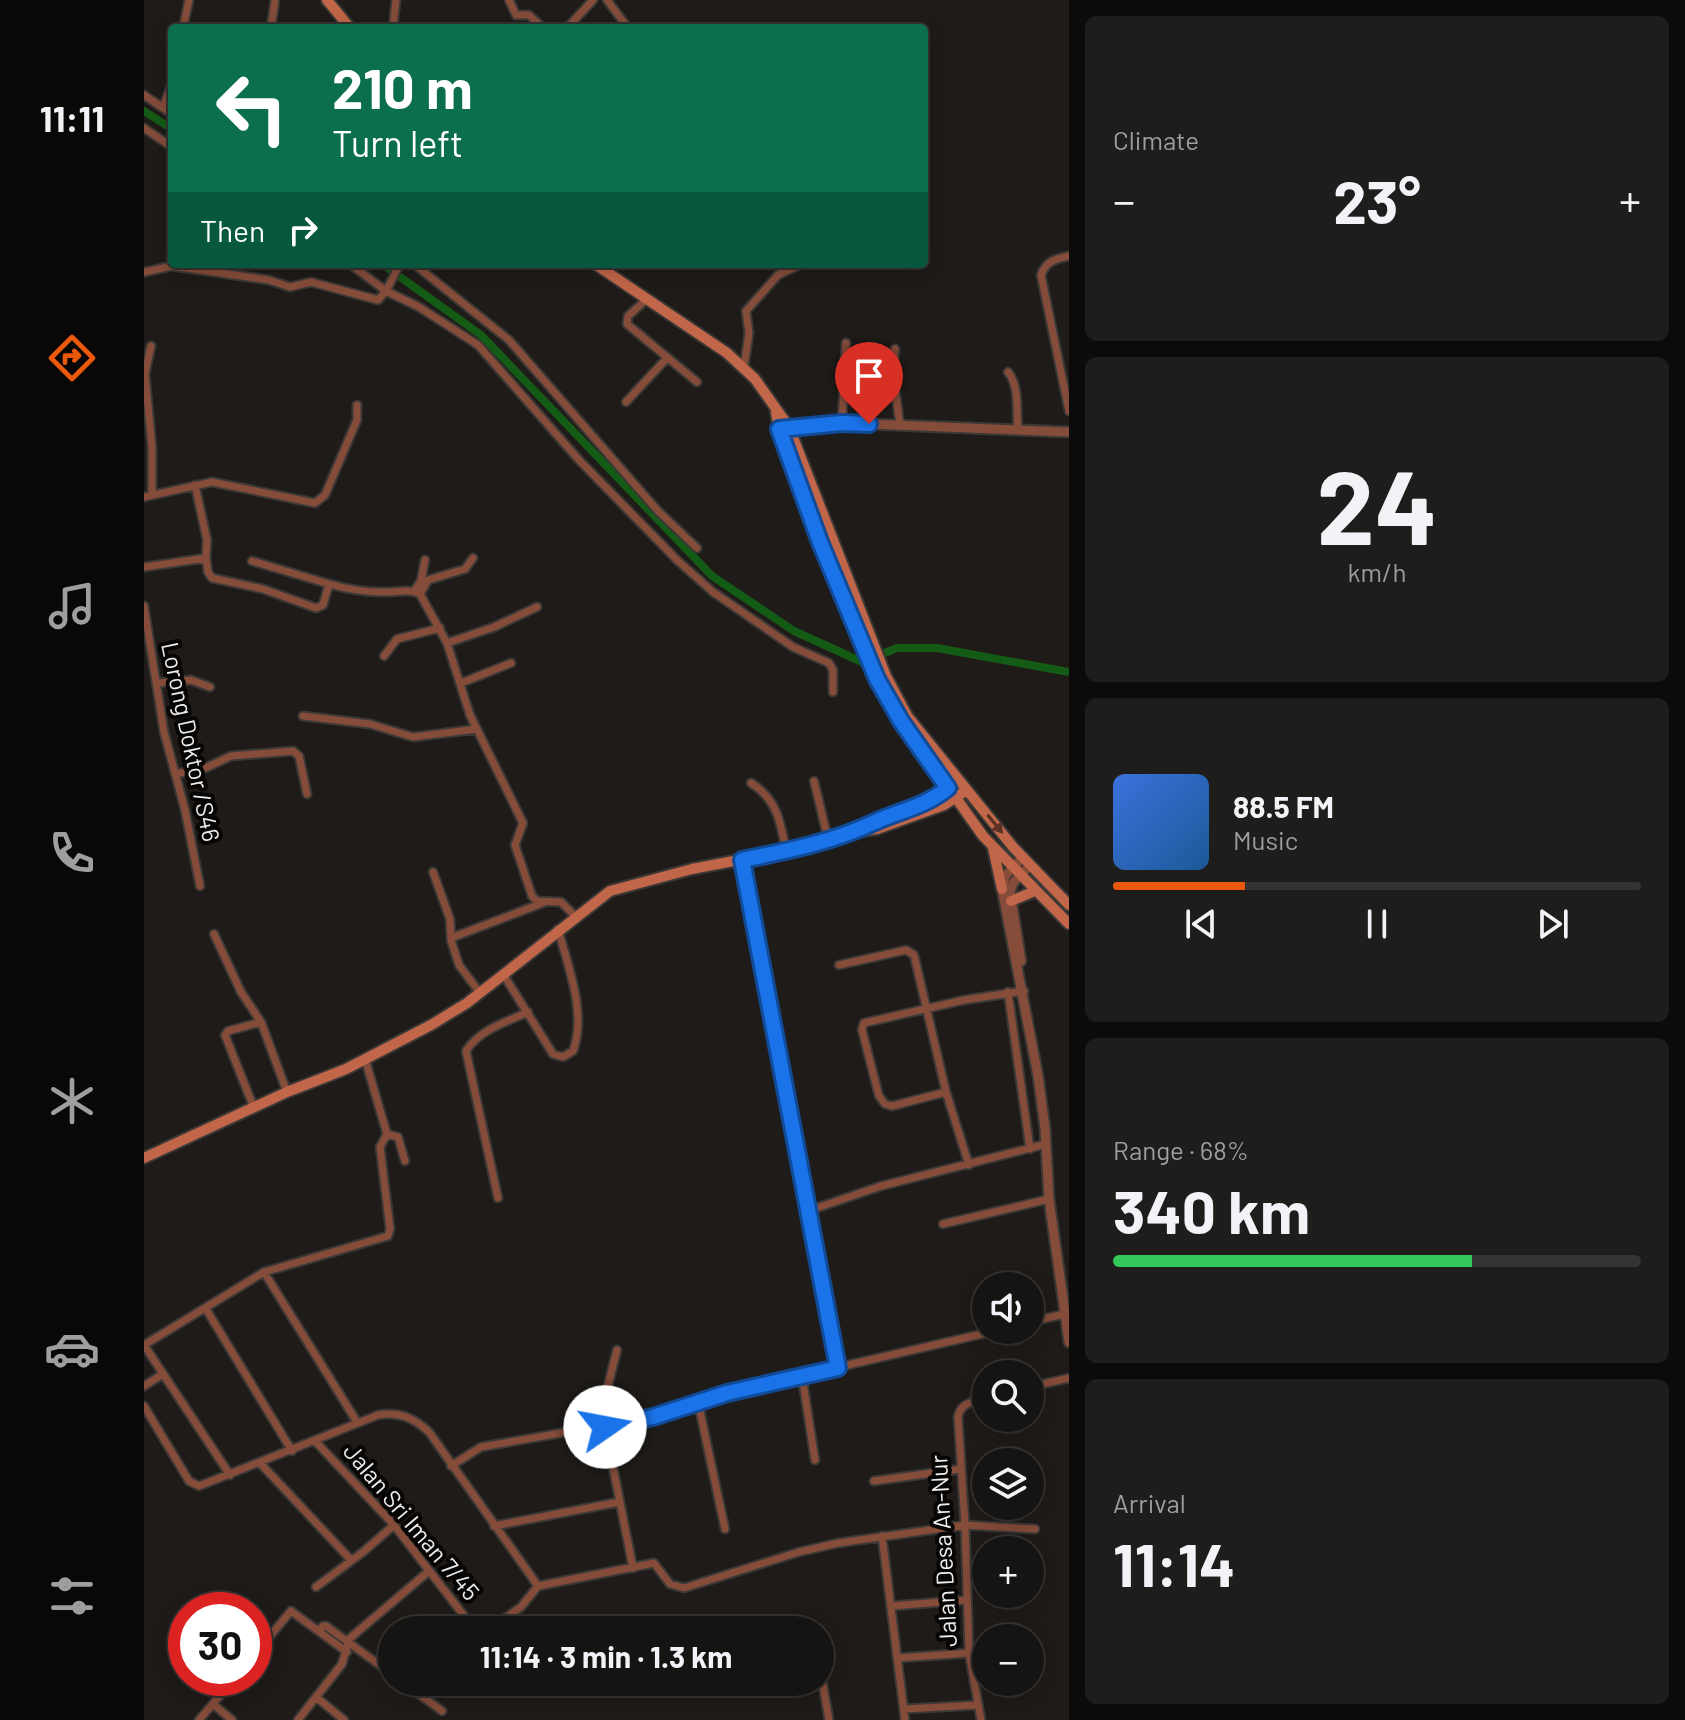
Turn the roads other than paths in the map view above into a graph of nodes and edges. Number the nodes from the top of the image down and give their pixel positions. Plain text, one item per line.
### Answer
1 (189, 0) edge
2 (275, 0) edge
3 (327, 0) edge
4 (396, 0) edge
5 (509, 0) edge
6 (593, 0) edge
7 (607, 0) edge
8 (184, 24) edge
9 (272, 24) edge
10 (347, 24) edge
11 (393, 24) edge
12 (539, 24) edge
13 (571, 24) edge
14 (625, 24) edge
15 (144, 95) edge
16 (168, 95) edge
17 (163, 108) junction
18 (168, 111) edge
19 (144, 128) edge
20 (168, 144) edge
21 (1069, 256) edge
22 (168, 267) edge
23 (186, 268) edge
24 (356, 268) edge
25 (398, 268) edge
26 (419, 268) edge
27 (601, 268) edge
28 (793, 268) edge
29 (144, 272) edge
30 (388, 288) junction
31 (647, 299) junction
32 (846, 343) dead end
33 (151, 346) dead end
34 (895, 349) dead end
35 (667, 358) junction
36 (744, 367) junction
37 (1008, 372) dead end
38 (697, 382) dead end
39 (626, 402) dead end
40 (357, 405) dead end
41 (1069, 411) edge
42 (842, 423) junction
43 (900, 425) junction
44 (784, 428) junction
45 (1018, 430) junction
46 (1069, 432) edge
47 (195, 485) junction
48 (148, 496) edge
49 (697, 548) dead end
50 (206, 558) junction
51 (473, 558) dead end
52 (425, 560) dead end
53 (252, 561) dead end
54 (144, 567) edge
55 (329, 584) junction
56 (417, 592) junction
57 (144, 606) edge
58 (537, 607) dead end
59 (440, 628) junction
60 (447, 643) junction
61 (384, 656) dead end
62 (511, 663) dead end
63 (879, 675) junction
64 (158, 683) junction
65 (461, 683) junction
66 (210, 687) dead end
67 (833, 692) dead end
68 (303, 716) dead end
69 (477, 729) junction
70 (175, 774) junction
71 (958, 780) junction
72 (814, 781) dead end
73 (751, 783) dead end
74 (948, 788) junction
75 (967, 790) junction
76 (307, 794) dead end
77 (956, 798) junction
78 (861, 831) junction
79 (828, 839) junction
80 (992, 845) junction
81 (786, 851) junction
82 (742, 860) junction
83 (1027, 861) junction
84 (1016, 871) junction
85 (433, 872) dead end
86 (200, 886) dead end
87 (1002, 889) junction
88 (1035, 891) junction
89 (547, 901) junction
90 (1011, 901) junction
91 (1069, 905) edge
92 (575, 916) junction
93 (1069, 924) edge
94 (558, 929) junction
95 (214, 934) dead end
96 (451, 938) junction
97 (839, 965) dead end
98 (503, 974) junction
99 (1023, 991) junction
100 (1008, 992) junction
101 (480, 993) junction
102 (927, 1009) junction
103 (528, 1012) junction
104 (261, 1022) junction
105 (1030, 1032) junction
106 (1014, 1033) junction
107 (1035, 1058) junction
108 (365, 1059) junction
109 (1018, 1062) junction
110 (287, 1092) junction
111 (946, 1092) junction
112 (254, 1108) junction
113 (387, 1134) junction
114 (1046, 1144) junction
115 (1030, 1149) junction
116 (144, 1158) edge
117 (405, 1161) dead end
118 (969, 1165) junction
119 (498, 1198) dead end
120 (1049, 1199) junction
121 (808, 1211) junction
122 (943, 1224) dead end
123 (264, 1272) junction
124 (206, 1309) junction
125 (1064, 1314) junction
126 (1044, 1319) edge
127 (972, 1336) edge
128 (1069, 1342) edge
129 (144, 1345) edge
130 (617, 1350) dead end
131 (838, 1368) junction
132 (163, 1374) junction
133 (802, 1376) junction
134 (1069, 1378) edge
135 (1044, 1384) edge
136 (144, 1386) edge
137 (698, 1402) junction
138 (972, 1402) edge
139 (144, 1406) edge
140 (357, 1422) junction
141 (605, 1427) junction
142 (315, 1441) junction
143 (292, 1451) junction
144 (815, 1460) dead end
145 (260, 1463) junction
146 (451, 1466) junction
147 (961, 1469) junction
148 (230, 1475) junction
149 (874, 1481) dead end
150 (619, 1502) junction
151 (394, 1525) junction
152 (965, 1525) junction
153 (494, 1526) junction
154 (725, 1529) dead end
155 (1035, 1529) dead end
156 (882, 1536) junction
157 (351, 1560) junction
158 (633, 1568) junction
159 (429, 1571) junction
160 (538, 1586) junction
161 (316, 1587) dead end
162 (967, 1600) junction
163 (891, 1606) junction
164 (464, 1616) edge
165 (508, 1616) edge
166 (319, 1631) junction
167 (272, 1634) edge
168 (348, 1641) junction
169 (347, 1652) junction
170 (969, 1653) junction
171 (897, 1658) junction
172 (378, 1664) edge
173 (220, 1696) edge
174 (422, 1696) edge
175 (825, 1696) edge
176 (316, 1697) junction
177 (213, 1704) junction
178 (978, 1705) junction
179 (904, 1709) junction
180 (442, 1711) dead end
181 (199, 1720) edge
182 (232, 1720) edge
183 (298, 1720) edge
184 (344, 1720) edge
185 (829, 1720) edge
186 (905, 1720) edge
187 (981, 1720) edge

1 - 8 street
2 - 9 street
3 - 10 main road
4 - 11 street
5 - 12 street
6 - 13 street
7 - 14 street
15 - 17 street
16 - 17 street
17 - 18 street
19 - 20 street
21 - 41 street
22 - 29 street
23 - 30 street
24 - 30 street
25 - 30 street
26 - 49 street
27 - 31 main road
28 - 36 street
30 - 67 street
31 - 35 street
31 - 36 main road
32 - 42 street
33 - 48 street
34 - 43 street
35 - 38 street
35 - 39 street
36 - 44 main road
37 - 45 street
40 - 47 street
42 - 43 street
42 - 44 street
43 - 45 street
44 - 63 main road
45 - 46 street
47 - 48 street
47 - 50 street
50 - 54 street
50 - 55 street
51 - 56 street
52 - 56 street
53 - 55 street
55 - 56 street
56 - 59 street
57 - 64 street, Lorong Doktor /S46
58 - 60 street
59 - 60 street
59 - 61 street
60 - 65 street
62 - 65 street
63 - 71 main road
63 - 74 main road
64 - 66 street
64 - 70 street, Lorong Doktor /S46
65 - 69 street
68 - 69 street
69 - 89 street
70 - 76 street
70 - 86 street, Lorong Doktor /S46
71 - 74 main road
71 - 75 main road
72 - 79 street
73 - 81 street
74 - 77 main road
74 - 78 main road
75 - 77 main road
75 -> 83 main road
77 - 78 main road
77 - 80 main road
78 - 79 main road
79 - 81 main road
80 - 84 main road
80 - 87 main road
81 - 82 main road
82 - 92 main road
82 - 121 street
83 - 84 street
83 - 91 main road
84 - 87 street
84 - 88 main road
84 - 90 street
85 - 96 street
87 - 99 street
88 - 90 main road
88 - 93 main road
89 - 92 street
89 - 96 street
90 - 99 street
92 - 94 main road
94 - 98 main road
94 - 103 street
95 - 104 street
96 - 101 street
97 - 102 street
98 - 101 main road
98 - 103 street
99 - 100 street
99 - 105 street
100 - 102 street
100 - 106 street
101 - 108 main road
102 - 111 street
102 - 111 street
103 - 119 street
104 - 110 street
104 - 112 street
105 - 106 street
105 - 107 street
106 - 109 street
107 - 109 street
107 - 114 street
108 - 110 main road
108 - 113 street
109 - 115 street
110 - 112 main road
111 - 118 street
112 - 116 main road
113 - 117 street
113 - 123 street
114 - 115 street
114 - 120 street
115 - 118 street
118 - 121 street
120 - 122 street
120 - 125 street
121 - 131 street
123 - 124 street
123 - 140 street
124 - 129 street
124 - 143 street
125 - 126 street
125 - 128 street
127 - 131 street
129 - 132 street
130 - 141 street
131 - 133 street
132 - 136 street
132 - 148 street
133 - 137 street
133 - 144 street
134 - 135 street
137 - 141 street
137 - 154 street
138 - 147 street, Jalan Desa An-Nur
139 - 148 street
140 - 142 street
140 - 146 street
141 - 146 street
141 - 150 street
142 - 143 street
142 - 151 street, Jalan Sri Iman 7/45
143 - 145 street
145 - 148 street
145 - 157 street
146 - 153 street
147 - 149 street
147 - 152 street, Jalan Desa An-Nur
150 - 153 street
150 - 158 street
151 - 157 street
151 - 159 street, Jalan Sri Iman 7/45
152 - 155 street
152 - 156 street
152 - 162 street, Jalan Desa An-Nur
153 - 160 street
156 - 158 street
156 - 163 street
157 - 161 street
158 - 160 street
159 - 164 street, Jalan Sri Iman 7/45
159 - 168 street
160 - 165 street
162 - 163 street
162 - 170 street, Jalan Desa An-Nur
163 - 171 street
166 - 167 street
166 - 168 street
166 - 169 street
168 - 169 street
168 - 172 street
169 - 176 street
170 - 171 street
170 - 178 street, Jalan Desa An-Nur
171 - 179 street
173 - 177 street
174 - 180 street
175 - 185 street
176 - 183 street
176 - 184 street
177 - 181 street
177 - 182 street
178 - 179 street
178 - 187 street, Jalan Desa An-Nur
179 - 186 street

